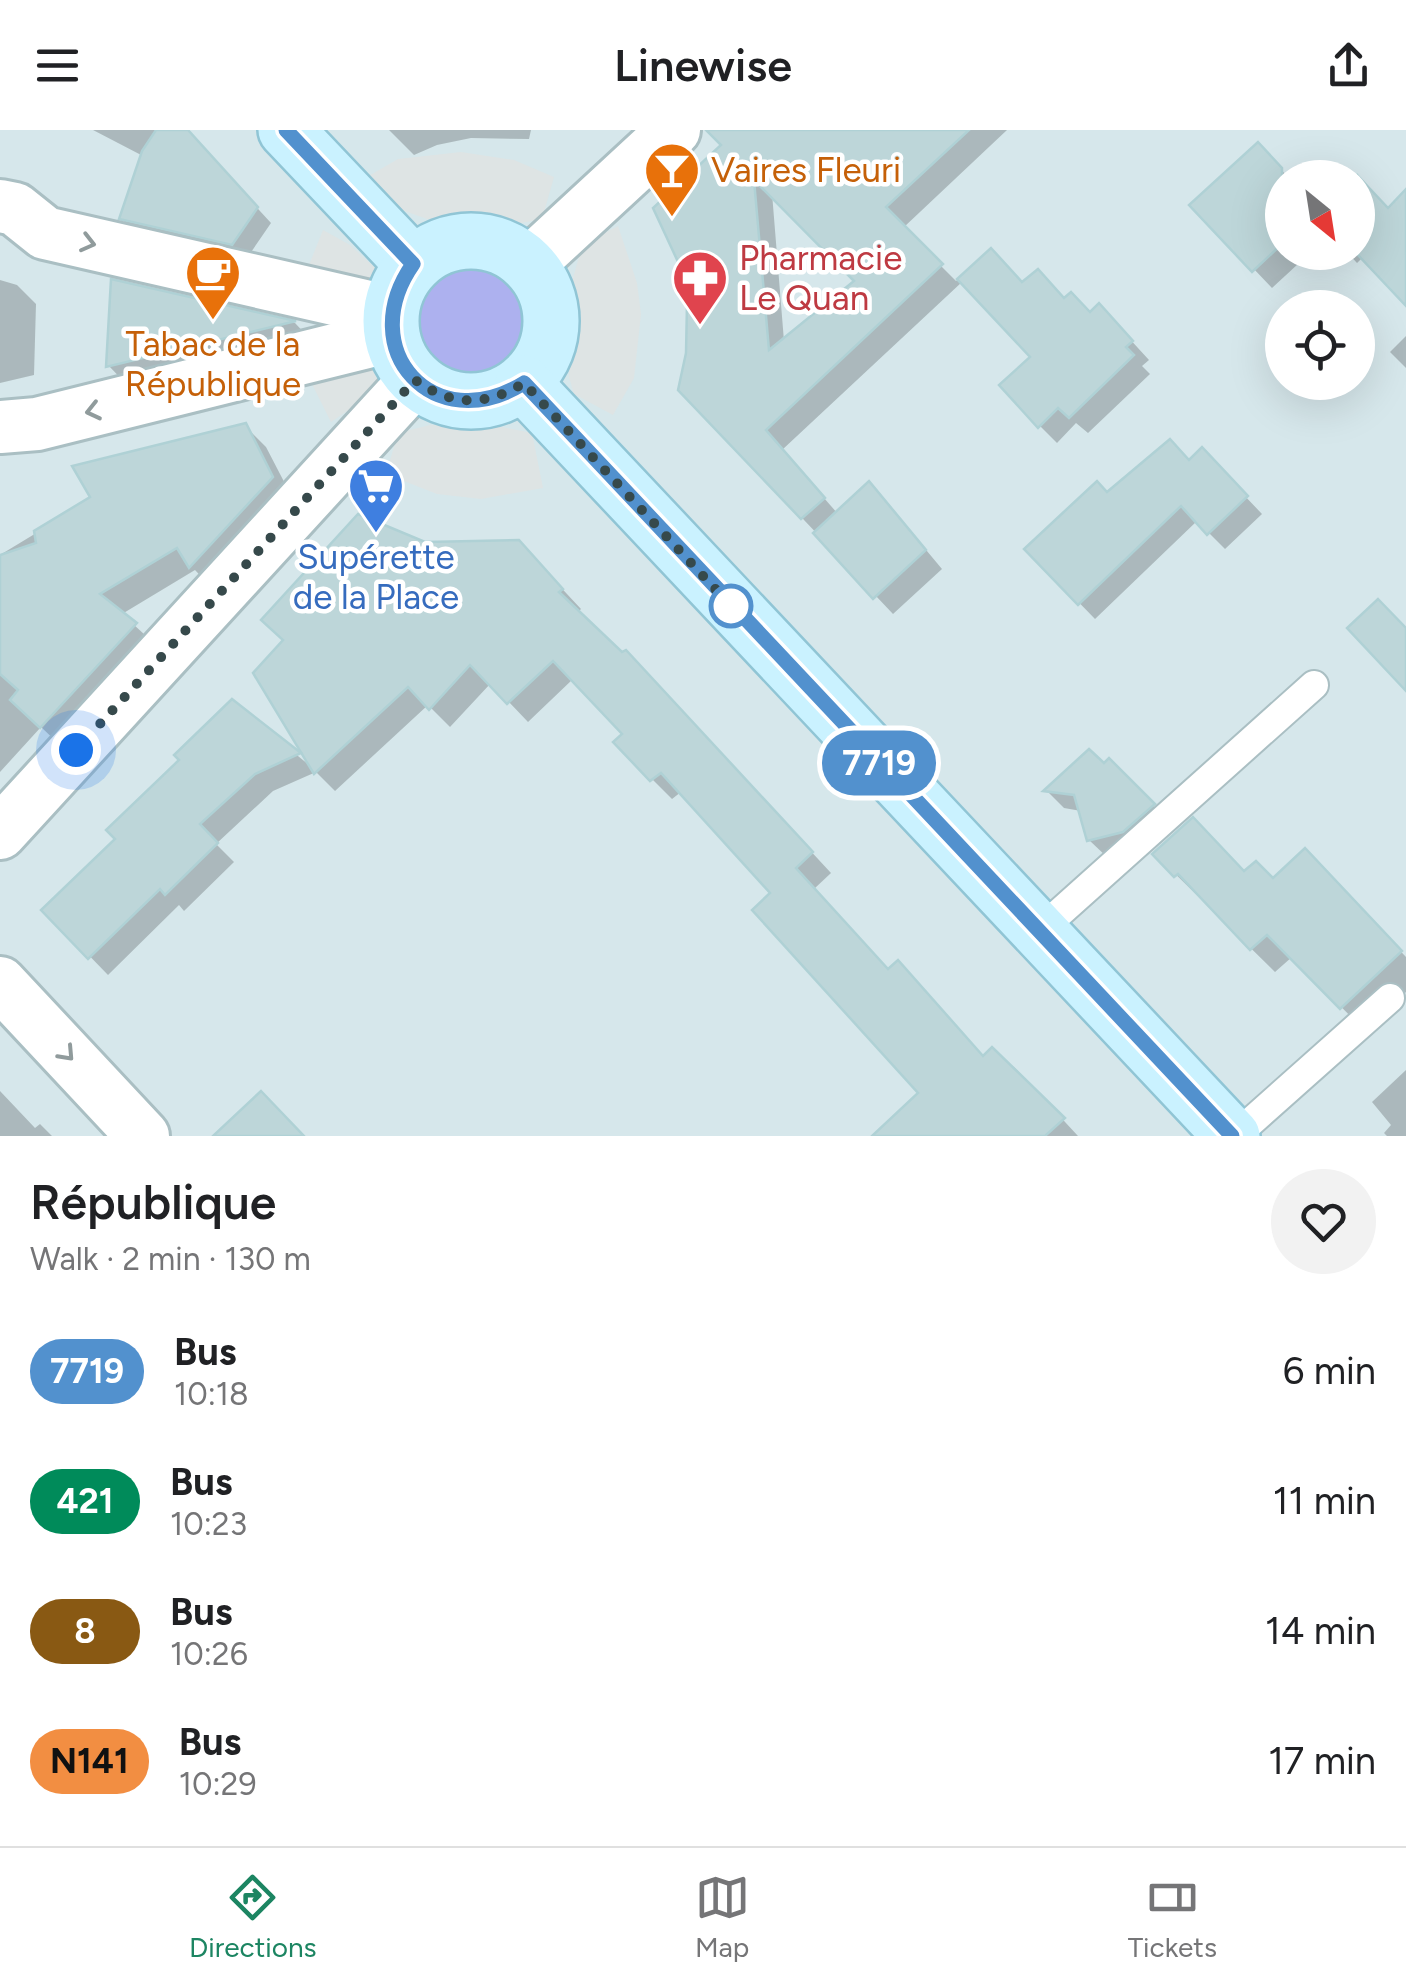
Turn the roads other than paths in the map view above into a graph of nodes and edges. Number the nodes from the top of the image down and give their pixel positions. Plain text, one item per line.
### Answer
1 (286, 130) edge
2 (674, 130) edge
3 (0, 206) edge
4 (529, 264) junction
5 (291, 292) junction
6 (402, 323) junction
7 (280, 365) junction
8 (524, 383) junction
9 (0, 427) edge
10 (1314, 685) dead end
11 (0, 833) edge
12 (1038, 932) junction
13 (0, 983) edge
14 (1390, 998) dead end
15 (143, 1136) edge
16 (1233, 1136) edge

1 - 6 main road
2 - 4 street
3 -> 5 street
4 - 6 main road
4 - 8 main road
5 - 6 street
5 - 7 street
6 - 7 street
6 - 8 main road
6 - 11 street
7 -> 9 street
8 - 12 main road
10 - 12 lane
12 - 16 main road
13 -> 15 street
14 - 16 lane

